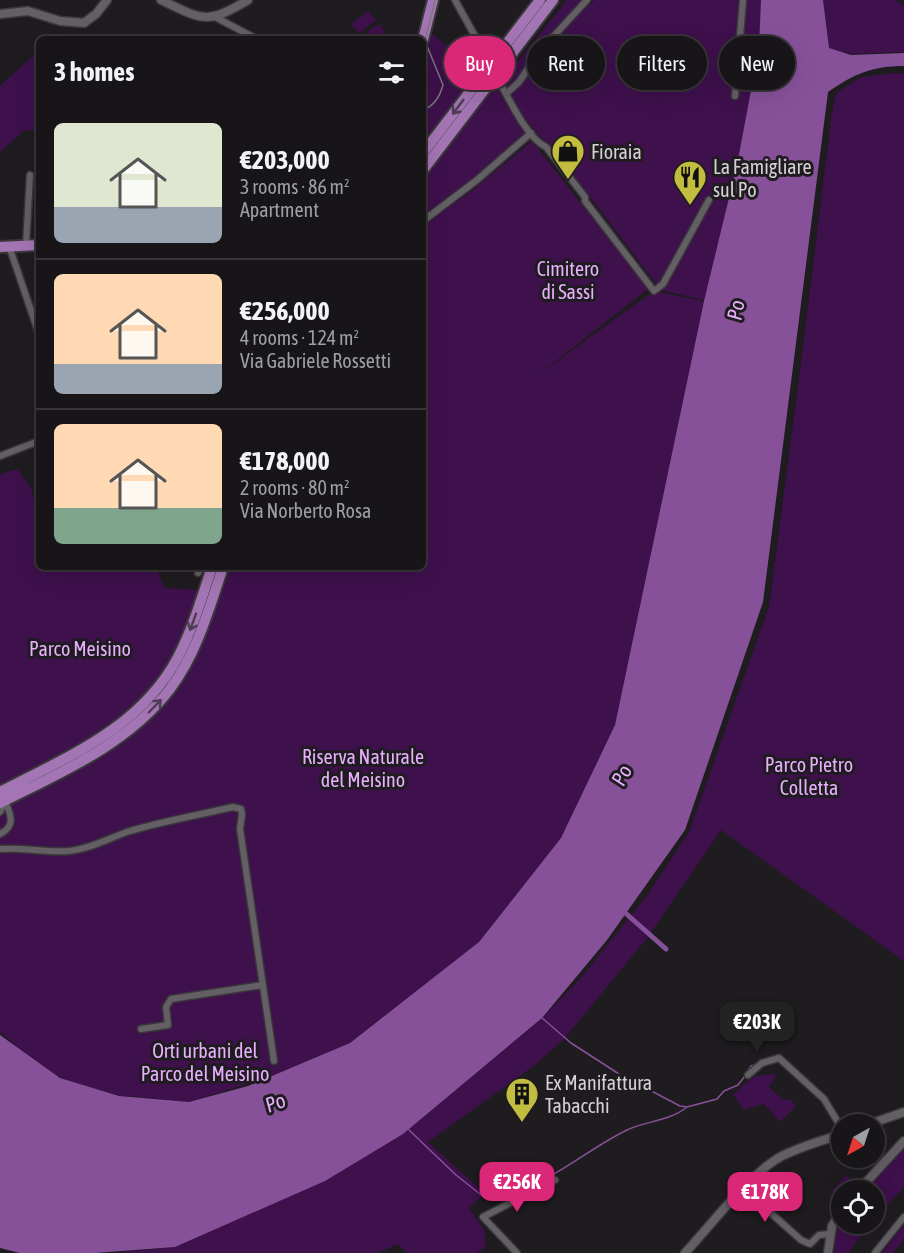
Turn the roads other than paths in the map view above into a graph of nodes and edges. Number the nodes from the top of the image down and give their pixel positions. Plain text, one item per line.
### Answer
1 (107, 0) edge
2 (161, 0) edge
3 (248, 0) edge
4 (428, 0) edge
5 (433, 0) edge
6 (455, 0) edge
7 (530, 0) edge
8 (586, 0) edge
9 (743, 0) edge
10 (549, 1) edge
11 (0, 14) edge
12 (528, 15) junction
13 (215, 17) junction
14 (251, 36) edge
15 (418, 36) edge
16 (424, 36) edge
17 (475, 36) edge
18 (512, 36) edge
19 (515, 48) edge
20 (471, 90) edge
21 (482, 90) edge
22 (504, 90) edge
23 (506, 94) junction
24 (735, 96) dead end
25 (531, 133) junction
26 (426, 151) edge
27 (426, 151) edge
28 (30, 175) dead end
29 (709, 200) dead end
30 (426, 219) edge
31 (26, 245) junction
32 (36, 245) edge
33 (4, 246) edge
34 (36, 326) edge
35 (36, 442) edge
36 (0, 456) edge
37 (211, 570) edge
38 (222, 570) edge
39 (0, 783) edge
40 (14, 785) junction
41 (2, 799) edge
42 (0, 812) edge
43 (0, 834) edge
44 (0, 849) edge
45 (263, 985) junction
46 (141, 1029) dead end
47 (274, 1061) dead end
48 (748, 1075) dead end
49 (904, 1112) edge
50 (833, 1114) edge
51 (885, 1119) edge
52 (831, 1138) edge
53 (904, 1141) edge
54 (555, 1180) dead end
55 (868, 1180) edge
56 (744, 1189) junction
57 (904, 1217) edge
58 (831, 1231) edge
59 (830, 1234) junction
60 (517, 1253) edge
61 (685, 1253) edge
62 (828, 1253) edge
63 (876, 1253) edge

1 - 11 street
2 - 13 street
3 - 13 street
4 - 15 main road
5 - 16 main road
6 - 17 street
7 - 12 main road
8 - 23 street
9 - 24 street
10 - 12 main road
10 - 19 main road
12 - 18 main road
13 - 14 street
20 -> 26 main road
21 - 27 main road
22 - 23 street
23 - 25 street
25 - 29 street
25 - 30 street
28 - 31 street
31 - 32 main road
31 - 33 main road
33 - 34 street
35 - 36 street
37 -> 40 main road
41 -> 38 main road
39 - 40 street
40 - 41 main road
41 - 42 street
41 - 43 street
44 - 45 street
45 - 46 street
45 - 47 street
48 - 50 street
49 - 51 street
52 - 56 street
53 - 55 street
54 - 60 street
56 - 59 street
56 - 61 street
57 - 63 street
58 - 59 street
59 - 62 street

